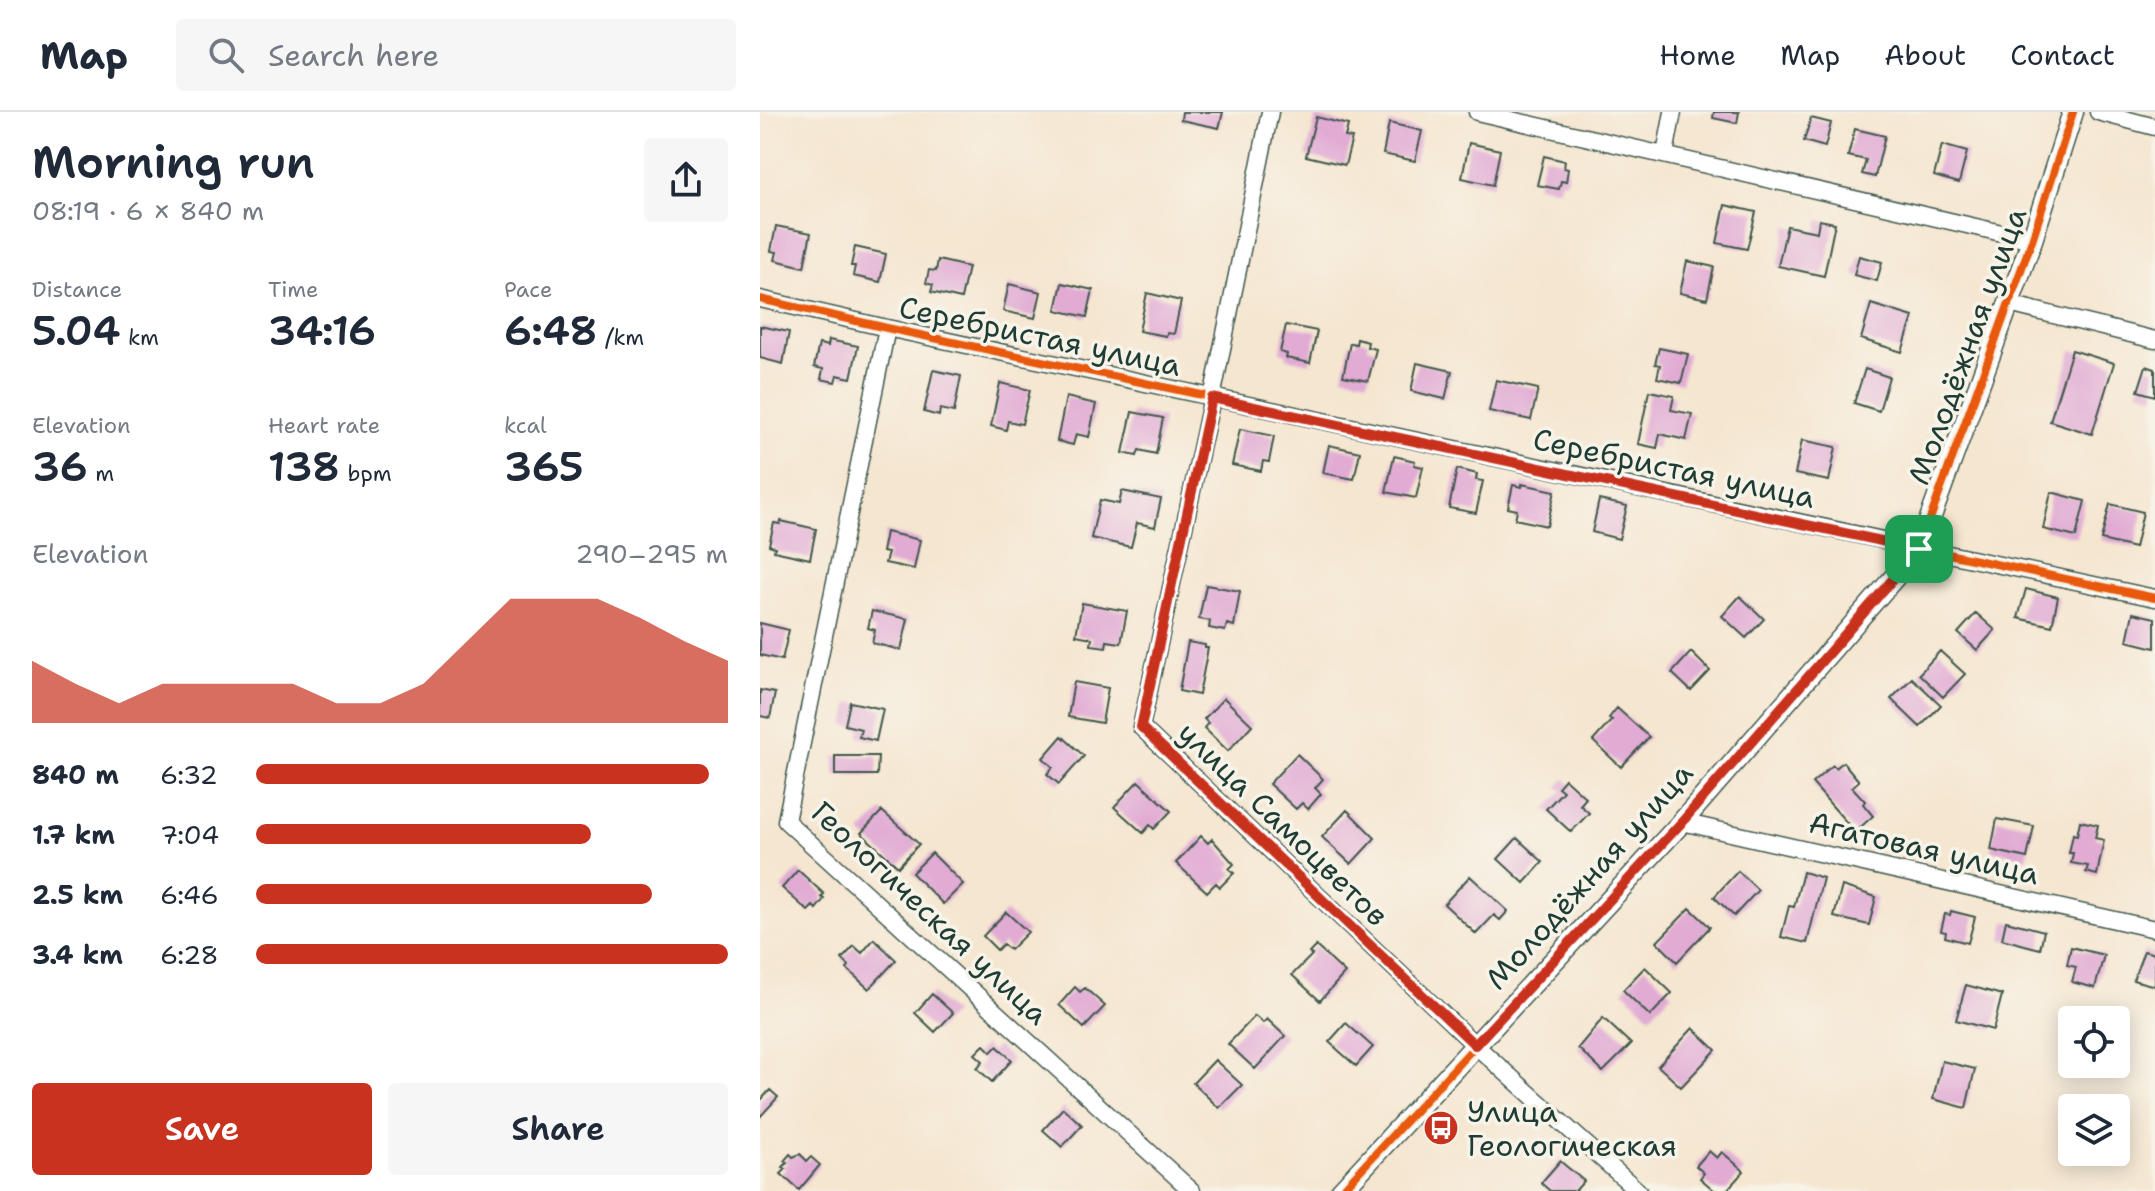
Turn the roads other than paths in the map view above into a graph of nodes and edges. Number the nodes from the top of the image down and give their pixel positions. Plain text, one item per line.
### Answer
1 (1270, 112) edge
2 (1477, 112) edge
3 (1673, 112) edge
4 (2073, 112) edge
5 (2098, 112) edge
6 (2155, 127) edge
7 (1665, 154) junction
8 (2032, 240) junction
9 (760, 299) edge
10 (2009, 304) junction
11 (887, 328) junction
12 (2155, 340) edge
13 (1212, 398) junction
14 (1919, 549) junction
15 (2155, 598) edge
16 (1682, 822) junction
17 (2155, 929) edge
18 (1475, 1045) junction
19 (1192, 1191) edge
20 (1341, 1191) edge
21 (1638, 1191) edge

1 - 13 street, улица Самоцветов
2 - 7 street
3 - 7 street
4 - 8 street, Молодёжная улица
5 - 6 street
7 - 8 street
8 - 10 street, Молодёжная улица
9 - 11 street, Серебристая улица
10 - 12 street
10 - 14 street, Молодёжная улица
11 - 13 street, Серебристая улица
11 - 19 street, Геологическая улица
13 - 14 street, Серебристая улица
13 - 18 street, улица Самоцветов
14 - 15 street, Серебристая улица
14 - 16 street, Молодёжная улица
16 - 17 street, Агатовая улица
16 - 18 street, Молодёжная улица
18 - 20 street, Молодёжная улица
18 - 21 street, улица Самоцветов

